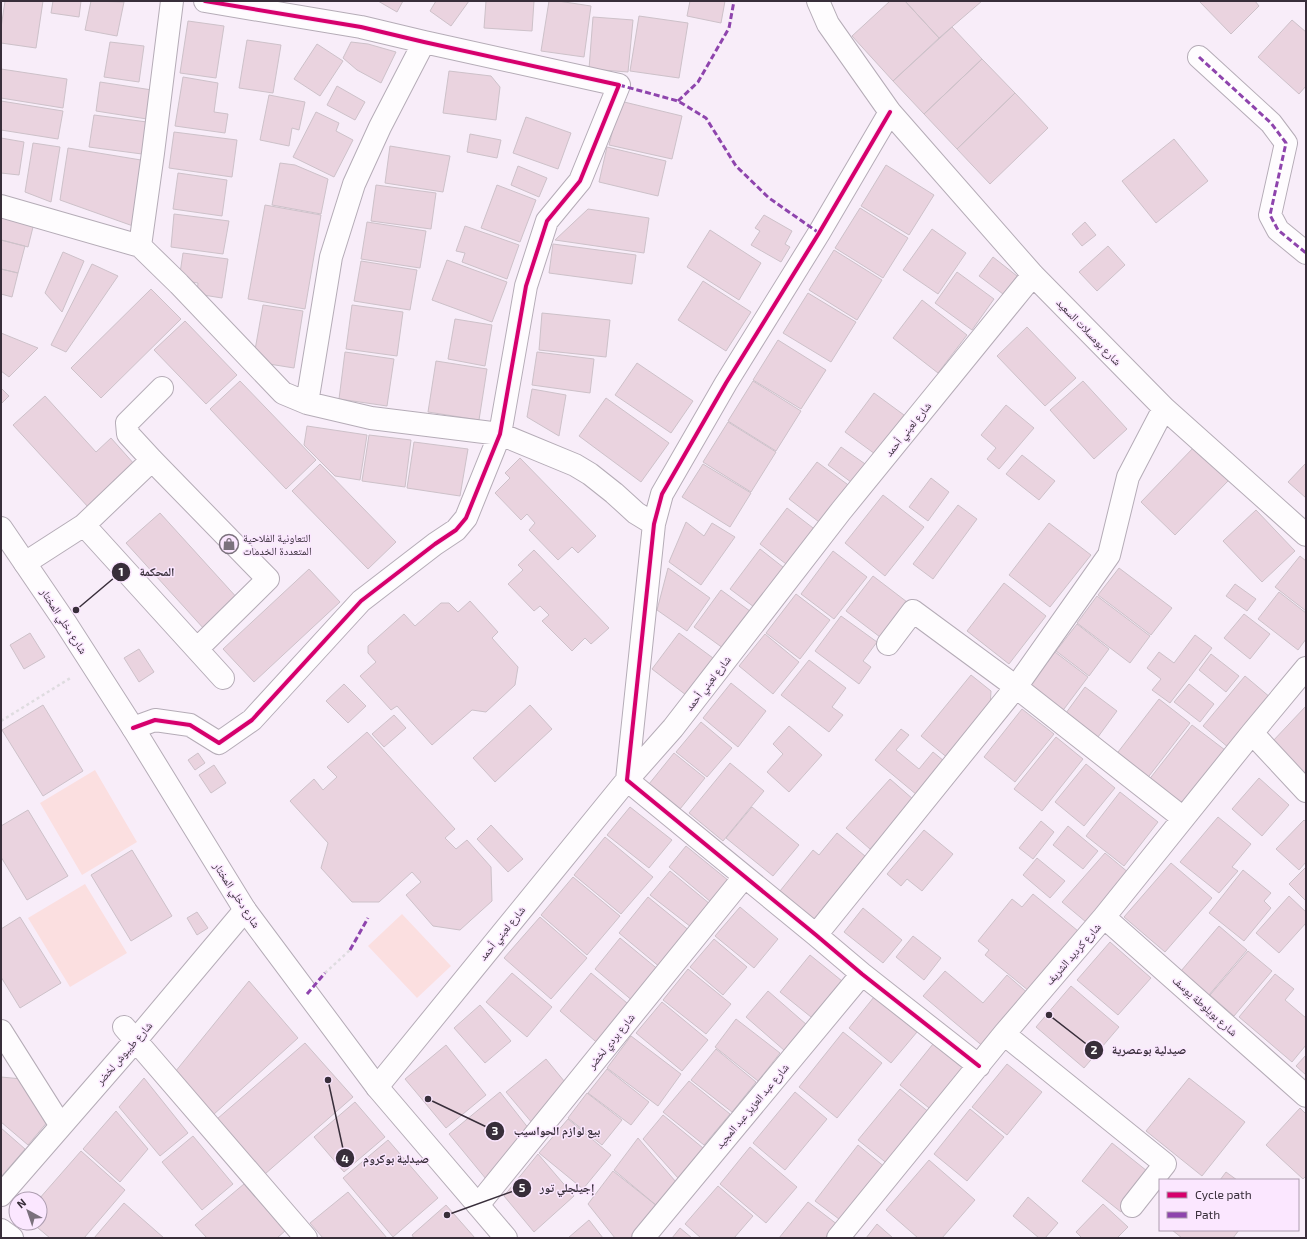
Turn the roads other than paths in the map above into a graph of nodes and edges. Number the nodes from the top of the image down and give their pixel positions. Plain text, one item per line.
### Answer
1 (172, 1) edge
2 (205, 1) edge
3 (818, 1) edge
4 (424, 42) junction
5 (1199, 57) dead end
6 (890, 112) junction
7 (1, 206) edge
8 (140, 246) junction
9 (1306, 253) edge
10 (1033, 275) junction
11 (162, 388) dead end
12 (307, 403) junction
13 (1164, 408) junction
14 (500, 434) junction
15 (152, 460) junction
16 (654, 524) junction
17 (84, 525) junction
18 (1, 528) edge
19 (1306, 535) edge
20 (25, 563) junction
21 (888, 644) dead end
22 (197, 649) junction
23 (1306, 668) edge
24 (223, 678) dead end
25 (1016, 687) junction
26 (133, 728) junction
27 (1252, 733) junction
28 (626, 780) junction
29 (1306, 791) edge
30 (1183, 818) junction
31 (744, 876) junction
32 (245, 910) junction
33 (1104, 917) junction
34 (816, 935) junction
35 (862, 974) junction
36 (129, 1034) junction
37 (1004, 1034) junction
38 (4, 1044) edge
39 (979, 1066) junction
40 (377, 1087) junction
41 (1306, 1096) edge
42 (61, 1126) junction
43 (1, 1195) edge
44 (478, 1205) junction
45 (1132, 1206) dead end
46 (1, 1230) edge
47 (12, 1238) edge
48 (306, 1238) edge
49 (506, 1238) edge
50 (643, 1238) edge
51 (838, 1238) edge

1 - 8 street
2 - 4 street
3 - 6 street, شارع بومسلات السعيد
4 - 12 street
4 - 14 street
5 - 9 street
6 - 10 street, شارع بومسلات السعيد
6 - 16 street
7 - 8 street
8 - 12 street
10 - 13 street, شارع بومسلات السعيد
10 - 28 street, شارع لعبني أحمد
11 - 15 street
12 - 14 street
13 - 19 street, شارع بومسلات السعيد
13 - 25 street
14 - 16 street
14 - 26 street
15 - 17 street
15 - 22 street
16 - 28 street
17 - 20 street
17 - 22 street
18 - 20 street, شارع دخلي المختار
20 - 26 street, شارع دخلي المختار
21 - 25 street
22 - 24 street
23 - 27 street, شارع كرديد الشريف
25 - 30 street
25 - 34 street
26 - 32 street, شارع دخلي المختار
27 - 29 street
27 - 30 street, شارع كرديد الشريف
28 - 31 street
28 - 40 street, شارع لعبني أحمد
30 - 33 street, شارع كرديد الشريف
31 - 34 street
31 - 44 street, شارع بردي لخضر
32 - 36 street, شارع طيبوش لخضر
32 - 40 street, شارع دخلي المختار
33 - 37 street, شارع كرديد الشريف
33 - 41 street, شارع بويلوطة يوسف
34 - 35 street
35 - 39 street
35 - 50 street, شارع عبد العزيز عبد المجيد
36 - 42 street, شارع طيبوش لخضر
36 - 48 street
37 - 39 street, شارع كرديد الشريف
37 - 45 street
38 - 42 street
39 - 51 street, شارع كرديد الشريف
40 - 44 street, شارع دخلي المختار
42 - 43 street, شارع طيبوش لخضر
44 - 49 street, شارع دخلي المختار
46 - 47 street

